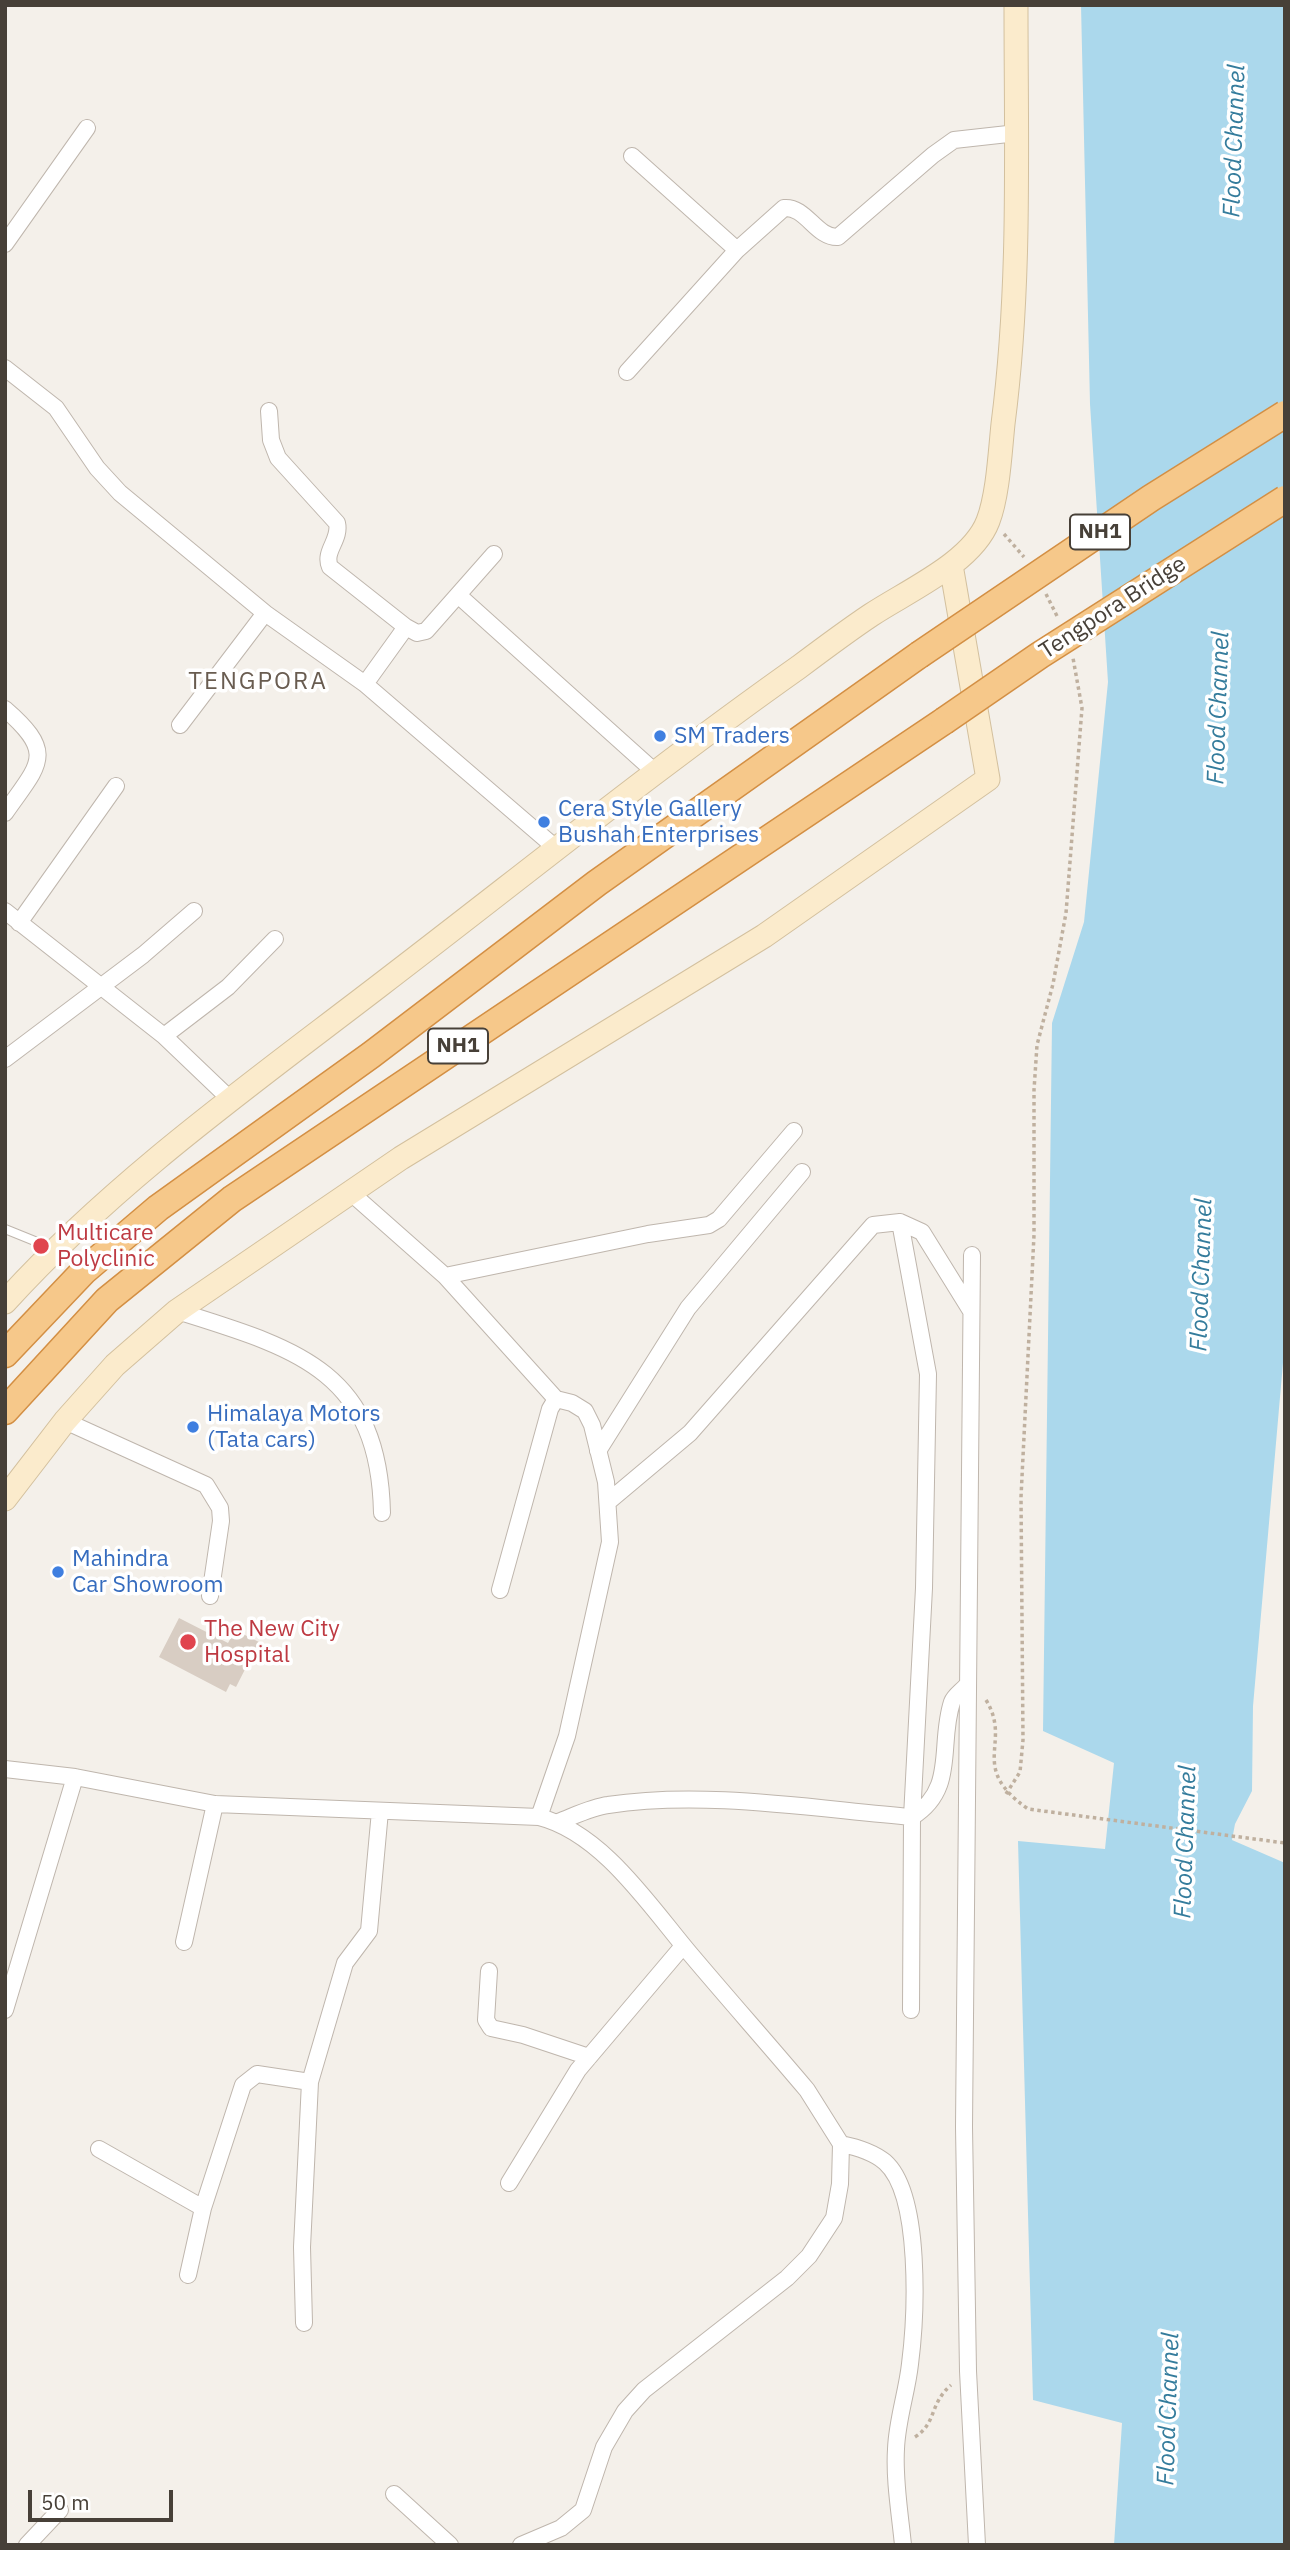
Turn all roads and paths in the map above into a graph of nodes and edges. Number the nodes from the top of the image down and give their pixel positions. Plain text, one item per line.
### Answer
1 (1016, 5) edge
2 (88, 128) dead end
3 (1017, 133) junction
4 (632, 156) dead end
5 (5, 244) edge
6 (737, 250) junction
7 (5, 368) edge
8 (627, 372) dead end
9 (269, 411) dead end
10 (1285, 415) edge
11 (1285, 499) edge
12 (988, 523) junction
13 (494, 554) dead end
14 (1029, 564) dead end
15 (951, 565) junction
16 (1042, 587) dead end
17 (458, 595) junction
18 (265, 613) junction
19 (1060, 621) dead end
20 (406, 627) junction
21 (1072, 656) dead end
22 (365, 684) junction
23 (5, 709) edge
24 (180, 725) dead end
25 (655, 772) junction
26 (116, 786) dead end
27 (5, 813) edge
28 (556, 849) junction
29 (5, 911) edge
30 (194, 911) dead end
31 (19, 923) junction
32 (275, 939) dead end
33 (102, 985) junction
34 (164, 1036) junction
35 (5, 1059) edge
36 (230, 1100) junction
37 (794, 1130) dead end
38 (802, 1172) dead end
39 (349, 1192) junction
40 (900, 1222) junction
41 (5, 1229) edge
42 (54, 1249) junction
43 (972, 1255) dead end
44 (445, 1276) junction
45 (5, 1302) edge
46 (177, 1311) junction
47 (971, 1311) junction
48 (5, 1354) edge
49 (556, 1399) junction
50 (5, 1411) edge
51 (65, 1421) junction
52 (598, 1451) junction
53 (5, 1499) edge
54 (609, 1501) junction
55 (382, 1513) dead end
56 (500, 1590) dead end
57 (210, 1596) dead end
58 (967, 1686) junction
59 (5, 1769) edge
60 (75, 1777) junction
61 (1006, 1794) junction
62 (215, 1804) junction
63 (380, 1811) junction
64 (539, 1817) junction
65 (912, 1817) junction
66 (558, 1822) junction
67 (1285, 1843) edge
68 (184, 1942) dead end
69 (683, 1946) junction
70 (489, 1971) dead end
71 (5, 2010) edge
72 (911, 2010) dead end
73 (589, 2057) junction
74 (310, 2082) junction
75 (841, 2144) junction
76 (99, 2149) dead end
77 (509, 2183) dead end
78 (203, 2208) junction
79 (188, 2275) dead end
80 (304, 2323) dead end
81 (968, 2371) junction
82 (895, 2449) junction
83 (394, 2494) dead end
84 (60, 2510) dead end
85 (27, 2545) edge
86 (450, 2545) edge
87 (521, 2545) edge
88 (903, 2545) edge
89 (977, 2545) edge

1 - 3 main road
2 - 5 street
3 - 6 street
3 - 12 main road
4 - 6 street
6 - 8 street
7 - 18 street
9 - 20 street
10 - 48 highway, NH1, bridge
11 - 50 highway, Tengpora Bridge / NH1, bridge
12 - 14 path
12 - 15 main road
13 - 17 street
15 - 25 main road
15 - 39 main road
16 - 19 path
17 - 20 street
17 - 25 street
18 - 22 street
18 - 24 street
20 - 22 street
21 - 61 path
22 - 28 street
23 - 27 street
25 - 28 main road
26 - 31 street
28 - 36 main road
29 - 31 street
30 - 33 street
31 - 33 street
32 - 34 street
33 - 34 street
33 - 35 street
34 - 36 street
36 - 42 main road
37 - 44 street
38 - 52 street
39 - 44 street
39 - 46 main road
40 - 47 street
40 - 54 street
40 - 65 street
41 - 42 lane
42 - 45 main road
43 - 47 street
44 - 49 street
46 - 51 main road
46 - 55 street
47 - 58 street
49 - 52 street
49 - 56 street
51 - 53 main road
51 - 57 street
52 - 54 street
54 - 64 street
58 - 61 path
58 - 65 street
58 - 81 street
59 - 60 street
60 - 62 street
60 - 71 street
61 - 67 path
62 - 63 street
62 - 68 street
63 - 64 street
63 - 74 street
64 - 66 street
65 - 66 street
65 - 72 street
66 - 69 street
69 - 73 street
69 - 75 street
70 - 73 street
73 - 77 street
74 - 78 street
74 - 80 street
75 - 82 street
75 - 87 street
76 - 78 street
78 - 79 street
81 - 82 path
81 - 89 street
82 - 88 street
83 - 86 street
84 - 85 street

